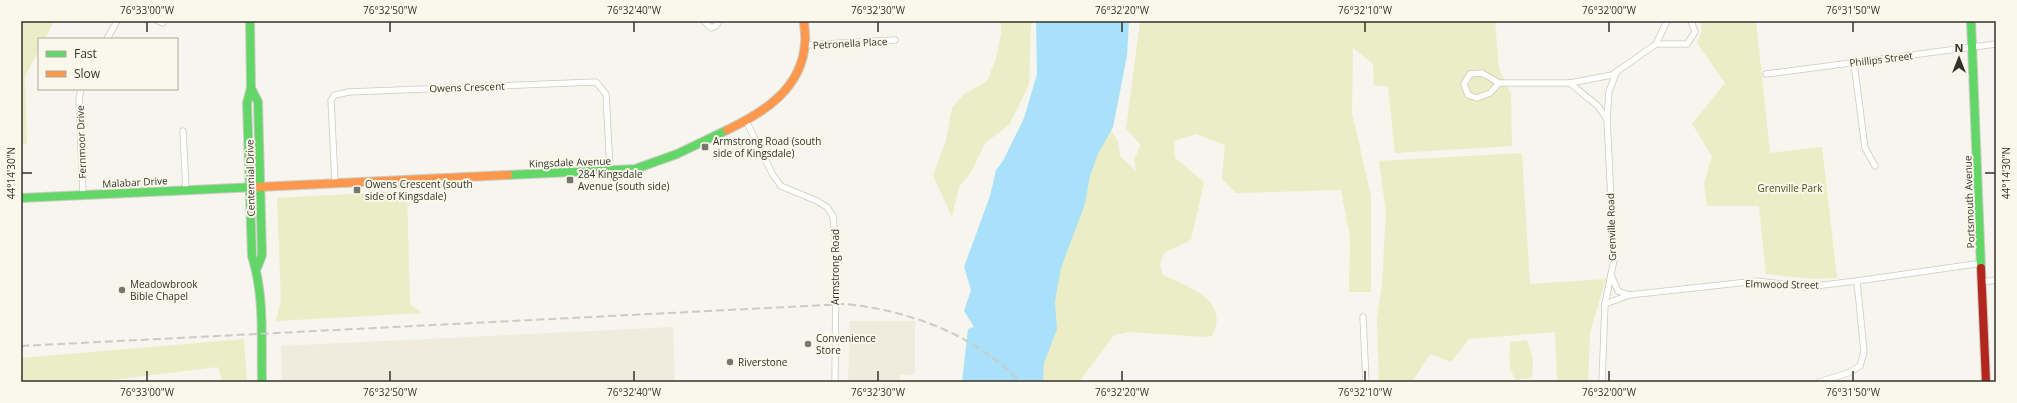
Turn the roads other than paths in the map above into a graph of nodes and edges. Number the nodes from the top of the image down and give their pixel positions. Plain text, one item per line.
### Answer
1 (117, 21) edge
2 (250, 21) edge
3 (704, 21) edge
4 (719, 21) edge
5 (804, 21) edge
6 (1666, 21) edge
7 (1691, 21) edge
8 (1971, 21) edge
9 (108, 38) edge
10 (895, 40) dead end
11 (1656, 44) junction
12 (1996, 44) edge
13 (805, 45) junction
14 (1972, 47) junction
15 (1854, 62) junction
16 (1617, 71) junction
17 (1766, 74) dead end
18 (1499, 83) junction
19 (1570, 83) junction
20 (251, 88) junction
21 (81, 90) edge
22 (1607, 118) junction
23 (746, 121) junction
24 (183, 131) dead end
25 (1875, 166) dead end
26 (610, 170) junction
27 (335, 183) junction
28 (260, 185) junction
29 (249, 186) junction
30 (186, 190) junction
31 (83, 195) junction
32 (21, 198) edge
33 (1982, 263) junction
34 (257, 268) junction
35 (1611, 275) junction
36 (1996, 280) edge
37 (1857, 282) junction
38 (1983, 282) junction
39 (1629, 295) junction
40 (1605, 304) junction
41 (1362, 317) dead end
42 (262, 382) edge
43 (835, 382) edge
44 (1366, 382) edge
45 (1602, 382) edge
46 (1820, 382) edge
47 (1986, 382) edge

1 - 9 street
2 - 20 main road, Centennial Drive
3 - 4 street
5 - 13 main road, Kingsdale Avenue
6 - 11 street
7 - 11 street
8 - 14 main road, Portsmouth Avenue
10 - 13 street, Petronella Place
11 - 16 street
12 - 14 street, Phillips Street
13 - 23 main road, Kingsdale Avenue
14 - 15 street, Phillips Street
14 - 33 main road, Portsmouth Avenue
15 - 17 street, Phillips Street
15 - 25 street
16 - 19 street
16 - 22 street, Grenville Road
18 - 18 street
18 - 19 street
19 - 22 street
20 - 28 main road, Centennial Drive
20 - 29 main road, Centennial Drive
21 - 31 street, Fernmoor Drive
22 - 35 street, Grenville Road
23 - 26 main road, Kingsdale Avenue
23 - 43 street, Armstrong Road
24 - 30 street
26 - 27 main road, Kingsdale Avenue
26 - 27 street, Owens Crescent
27 - 28 main road, Kingsdale Avenue
28 - 29 main road, Kingsdale Avenue
28 - 34 main road, Centennial Drive
29 - 30 main road, Malabar Drive
29 - 34 main road, Centennial Drive
30 - 31 main road, Malabar Drive
31 - 32 main road, Malabar Drive
33 - 37 street, Elmwood Street
33 - 38 main road, Portsmouth Avenue
34 - 42 main road, Centennial Drive
35 - 39 street
35 - 40 street, Grenville Road
36 - 38 street
37 - 39 street, Elmwood Street
37 - 46 street
38 - 47 main road, Portsmouth Avenue
39 - 40 street, Elmwood Street
40 - 45 street, Grenville Road
41 - 44 street

